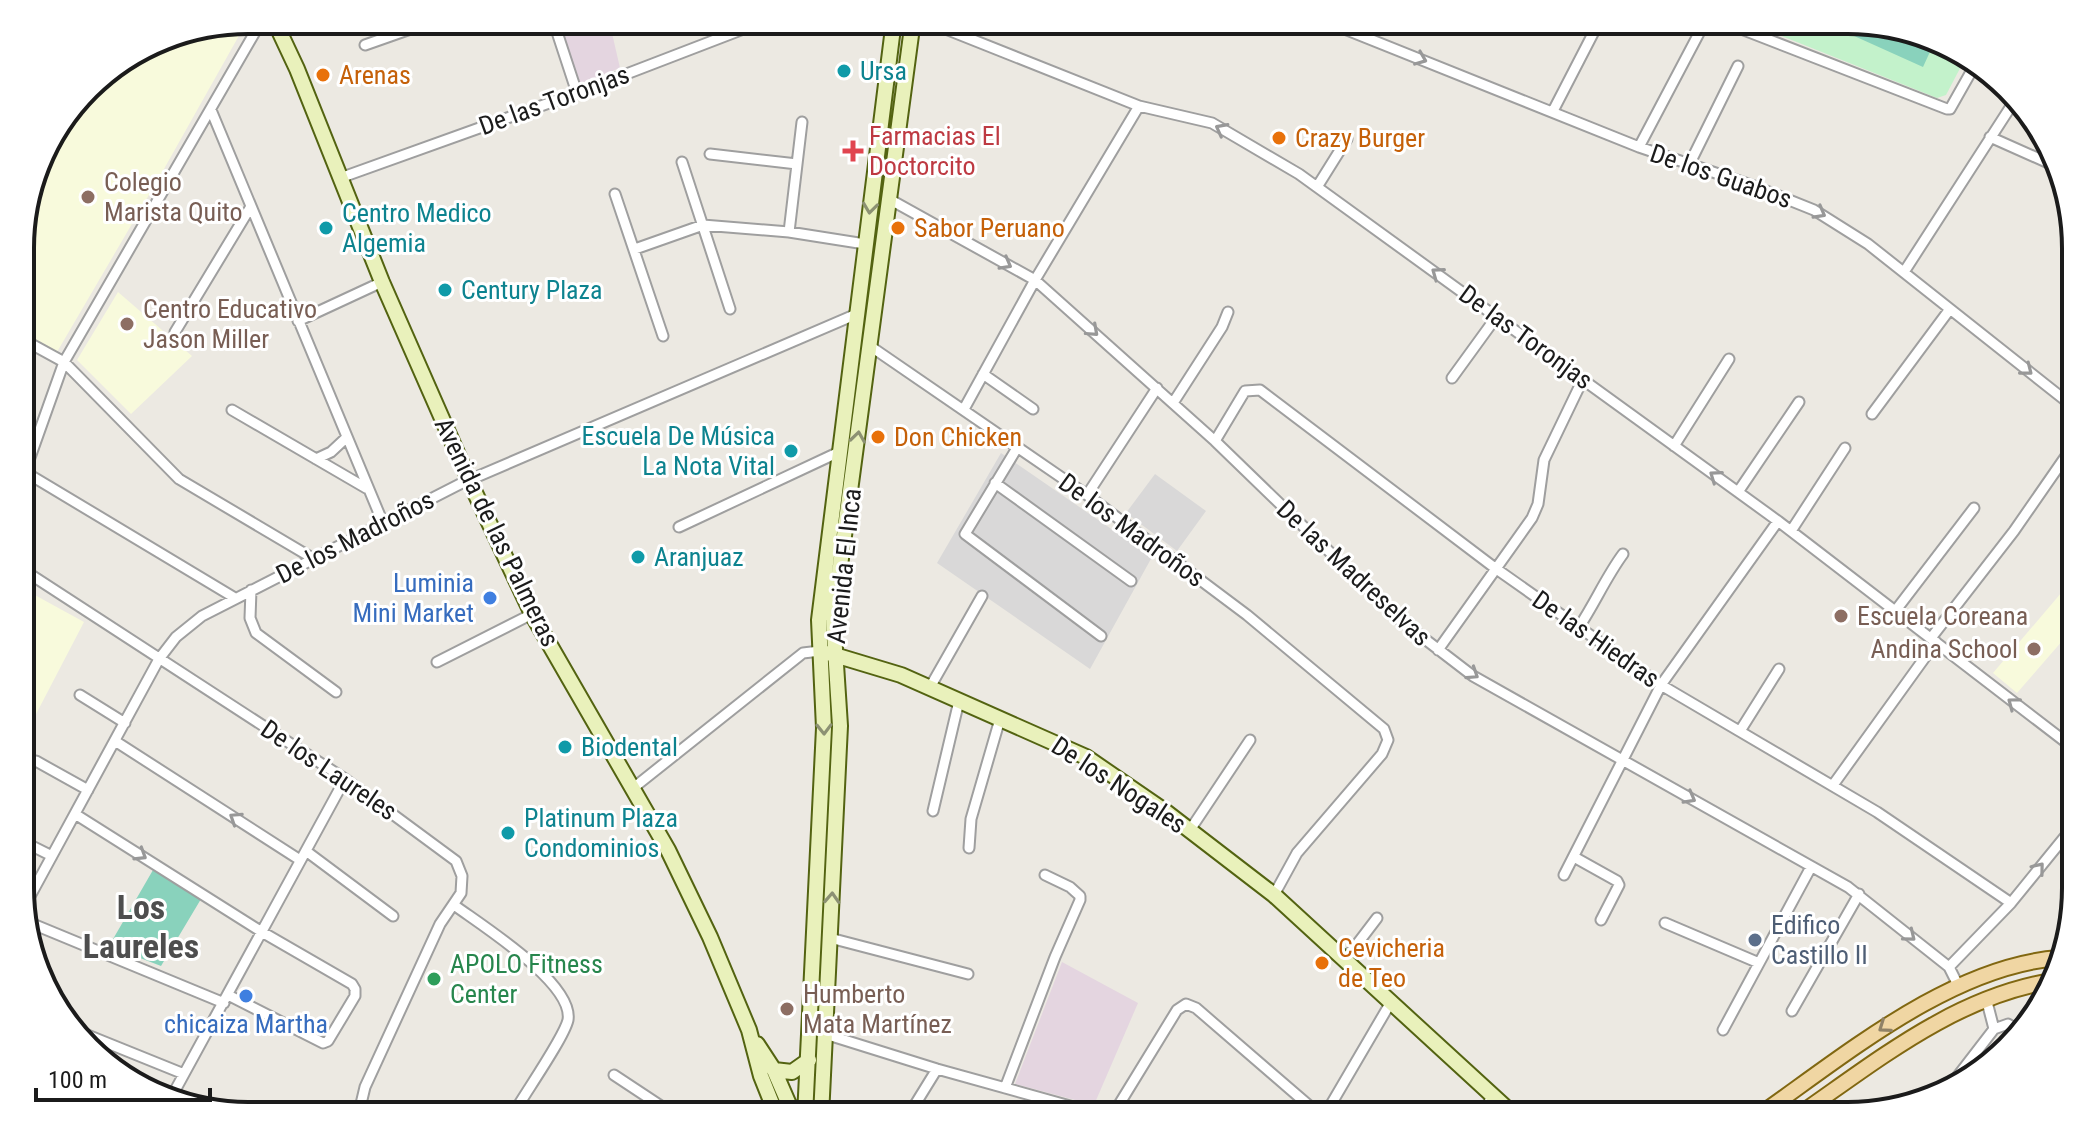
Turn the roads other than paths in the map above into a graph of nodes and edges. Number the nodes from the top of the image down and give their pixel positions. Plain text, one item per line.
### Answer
1 (254, 34) edge
2 (281, 34) edge
3 (396, 34) edge
4 (558, 34) edge
5 (731, 34) edge
6 (892, 34) edge
7 (911, 34) edge
8 (958, 34) edge
9 (1358, 34) edge
10 (1593, 34) edge
11 (1699, 34) edge
12 (1754, 34) edge
13 (365, 45) dead end
14 (1738, 66) dead end
15 (1971, 73) edge
16 (577, 93) junction
17 (1139, 106) junction
18 (2010, 108) edge
19 (211, 110) junction
20 (1553, 111) junction
21 (802, 122) dead end
22 (1990, 137) junction
23 (1347, 139) dead end
24 (1639, 147) junction
25 (710, 154) dead end
26 (2043, 161) edge
27 (682, 162) dead end
28 (797, 164) junction
29 (1689, 165) junction
30 (340, 178) junction
31 (1317, 187) junction
32 (615, 194) dead end
33 (889, 199) junction
34 (250, 208) junction
35 (703, 225) junction
36 (789, 232) junction
37 (865, 244) junction
38 (635, 249) junction
39 (1904, 272) junction
40 (1035, 280) junction
41 (382, 282) junction
42 (730, 309) dead end
43 (1950, 309) junction
44 (1228, 312) dead end
45 (858, 313) junction
46 (875, 315) junction
47 (1497, 316) junction
48 (298, 321) junction
49 (175, 332) dead end
50 (663, 336) dead end
51 (34, 346) edge
52 (870, 346) junction
53 (1729, 359) dead end
54 (64, 362) junction
55 (983, 374) junction
56 (1452, 378) dead end
57 (1583, 379) junction
58 (1157, 388) junction
59 (2062, 398) edge
60 (1799, 402) dead end
61 (1173, 403) junction
62 (964, 409) junction
63 (1033, 409) dead end
64 (232, 410) dead end
65 (1872, 414) dead end
66 (346, 438) junction
67 (1215, 441) junction
68 (34, 445) edge
69 (1674, 446) junction
70 (1017, 448) junction
71 (1845, 448) dead end
72 (839, 452) junction
73 (316, 459) junction
74 (2062, 462) edge
75 (469, 480) junction
76 (34, 482) edge
77 (995, 483) junction
78 (366, 488) junction
79 (1738, 492) junction
80 (1087, 495) junction
81 (1974, 508) dead end
82 (1778, 521) junction
83 (383, 523) junction
84 (679, 527) dead end
85 (1791, 531) junction
86 (1623, 554) dead end
87 (314, 559) junction
88 (1495, 568) junction
89 (34, 577) edge
90 (1131, 581) dead end
91 (251, 590) junction
92 (982, 596) dead end
93 (235, 598) junction
94 (1896, 610) junction
95 (532, 614) junction
96 (1579, 627) junction
97 (1101, 636) dead end
98 (1933, 640) junction
99 (1438, 650) junction
100 (827, 652) junction
101 (159, 659) junction
102 (437, 662) dead end
103 (1779, 669) dead end
104 (1661, 685) junction
105 (929, 689) junction
106 (336, 692) dead end
107 (80, 695) dead end
108 (959, 701) junction
109 (1000, 719) junction
110 (125, 723) junction
111 (1740, 731) junction
112 (2062, 739) edge
113 (1250, 740) dead end
114 (115, 741) junction
115 (1622, 760) junction
116 (36, 761) dead end
117 (345, 779) junction
118 (1833, 785) junction
119 (632, 789) junction
120 (88, 790) junction
121 (933, 811) dead end
122 (75, 814) junction
123 (1190, 830) junction
124 (2062, 840) edge
125 (34, 847) edge
126 (969, 848) dead end
127 (52, 856) junction
128 (303, 856) junction
129 (1574, 857) junction
130 (1811, 867) junction
131 (1045, 875) dead end
132 (1564, 875) dead end
133 (34, 889) edge
134 (1859, 894) junction
135 (1274, 895) junction
136 (2011, 903) junction
137 (454, 905) junction
138 (393, 916) dead end
139 (1377, 918) dead end
140 (1601, 920) dead end
141 (1665, 923) dead end
142 (38, 926) edge
143 (262, 932) junction
144 (830, 938) junction
145 (1345, 960) junction
146 (2049, 960) edge
147 (1759, 963) junction
148 (1949, 967) junction
149 (968, 974) dead end
150 (2039, 984) edge
151 (1959, 987) junction
152 (1986, 998) junction
153 (226, 999) junction
154 (1391, 1002) junction
155 (1792, 1011) dead end
156 (2011, 1026) edge
157 (1994, 1029) junction
158 (749, 1030) junction
159 (1723, 1030) dead end
160 (825, 1034) junction
161 (97, 1039) edge
162 (809, 1060) junction
163 (1973, 1062) edge
164 (937, 1069) junction
165 (774, 1070) junction
166 (184, 1074) junction
167 (614, 1075) dead end
168 (1005, 1088) junction
169 (176, 1089) edge
170 (1493, 1094) junction
171 (361, 1102) edge
172 (520, 1102) edge
173 (655, 1102) edge
174 (771, 1102) edge
175 (788, 1102) edge
176 (806, 1102) edge
177 (822, 1102) edge
178 (917, 1102) edge
179 (1056, 1102) edge
180 (1121, 1102) edge
181 (1305, 1102) edge
182 (1333, 1102) edge
183 (1489, 1102) edge
184 (1501, 1102) edge
185 (1778, 1102) edge
186 (1817, 1102) edge

1 - 19 street
2 - 30 main road, Avenida de las Palmeras
3 - 13 street
4 - 16 street
5 - 16 street, De las Toronjas
6 -> 37 main road, Avenida El Inca
7 - 33 main road, Avenida El Inca
8 - 17 street, De las Toronjas
9 -> 20 street, De los Guabos
10 - 20 street
11 - 24 street
12 - 15 street
14 - 29 street
16 - 30 street, De las Toronjas
31 -> 17 street, De las Toronjas
17 - 40 street
18 - 22 street
19 - 34 street
19 - 54 street
20 - 24 street, De los Guabos
21 - 28 street
22 - 26 street
22 - 39 street
23 - 31 street
24 - 29 street, De los Guabos
25 - 28 street
27 - 35 street
28 - 36 street
29 -> 39 street, De los Guabos
30 - 41 main road, Avenida de las Palmeras
47 -> 31 street, De las Toronjas
32 - 38 street
33 -> 40 street, De las Madreselvas
33 - 46 main road, Avenida El Inca
34 - 48 street
34 - 49 street
35 - 36 street
35 - 38 street
35 - 42 street
36 - 37 street
37 - 45 main road, Avenida El Inca
38 - 50 street
39 - 43 street, De los Guabos
40 - 55 street
40 -> 58 street, De las Madreselvas
41 - 48 street
41 - 75 main road, Avenida de las Palmeras
43 -> 59 street, De los Guabos
43 - 65 street
44 - 61 street
45 - 46 street, De los Madroños
45 - 72 main road, Avenida El Inca
45 - 75 street, De los Madroños
46 - 52 main road, Avenida El Inca
47 - 56 street
47 - 57 street, De las Toronjas
48 - 66 street
51 - 54 street
52 - 62 street, De los Madroños
100 -> 52 main road, Avenida El Inca
53 - 69 street
54 - 68 street
54 - 87 street
55 - 62 street
55 - 63 street
57 - 69 street, De las Toronjas
57 - 88 street
58 - 61 street, De las Madreselvas
58 - 80 street
60 - 79 street
61 - 67 street, De las Madreselvas
62 - 70 street, De los Madroños
64 - 73 street
66 - 73 street
66 - 78 street
67 - 88 street, De las Hiedras
67 - 99 street, De las Madreselvas
79 -> 69 street, De las Toronjas
70 - 77 street
70 - 80 street, De los Madroños
71 - 85 street
72 - 84 street
72 - 100 main road, Avenida El Inca
73 - 78 street
74 - 98 street
75 - 83 street, De los Madroños
75 - 95 main road, Avenida de las Palmeras
76 - 93 street
77 - 90 street
77 - 97 street
78 - 83 street
79 - 82 street, De las Toronjas
80 - 135 street, De los Madroños
81 - 94 street
82 - 85 street, De las Toronjas
82 - 104 street
83 - 87 street, De los Madroños
85 - 94 street, De las Toronjas
86 - 96 street
87 - 91 street, De los Madroños
88 - 96 street, De las Hiedras
88 - 99 street
89 - 101 street, De los Laureles
91 - 93 street, De los Madroños
91 - 106 street
92 - 105 street
93 - 101 street, De los Madroños
94 - 98 street, De las Toronjas
95 - 102 street
95 - 119 main road, Avenida de las Palmeras
96 - 104 street, De las Hiedras
112 -> 98 street, De las Toronjas
98 - 118 street
99 -> 115 street, De las Madreselvas
100 - 105 main road, De los Nogales
100 - 119 street
144 -> 100 main road, Avenida El Inca
100 -> 162 main road, Avenida El Inca
101 - 110 street, De los Madroños
101 - 117 street, De los Laureles
103 - 111 street
104 - 111 street, De las Hiedras
104 - 115 street
105 - 108 main road, De los Nogales
107 - 110 street
108 - 109 main road, De los Nogales
108 - 121 street
109 - 123 main road, De los Nogales
109 - 126 street
110 - 114 street, De los Madroños
111 - 118 street, De las Hiedras
113 - 123 street
114 - 120 street, De los Madroños
128 -> 114 street
115 - 129 street
115 -> 130 street, De las Madreselvas
116 - 120 street
117 - 128 street
117 - 137 street, De los Laureles
118 - 136 street, De las Hiedras
119 - 158 main road, Avenida de las Palmeras
120 - 122 street, De los Madroños
122 - 127 street, De los Madroños
122 -> 143 street
123 - 135 main road, De los Nogales
136 -> 124 street
125 - 127 street
127 - 133 street, De los Madroños
128 - 138 street
128 - 143 street
129 - 132 street
129 - 140 street
130 - 134 street, De las Madreselvas
130 - 147 street
131 - 168 street
134 -> 148 street, De las Madreselvas
134 - 155 street
135 - 145 main road, De los Nogales
136 - 148 street
137 - 171 street
137 - 172 street
139 - 145 street
141 - 147 street
142 - 153 street
143 - 153 street
143 - 153 street
144 - 149 street
144 - 160 main road, Avenida El Inca
145 - 154 main road, De los Nogales
146 - 151 main road
147 - 159 street
148 - 151 street
150 - 152 main road
151 -> 185 main road
152 - 157 street
152 - 186 main road
153 - 166 street
154 - 170 main road, De los Nogales
154 - 182 street
156 - 157 street
157 - 163 street
158 - 165 main road, Avenida de las Palmeras
158 - 174 main road, Avenida de las Palmeras
160 - 164 street
160 - 177 main road, Avenida El Inca
161 - 166 street
162 - 165 main road
162 - 176 main road, Avenida El Inca
164 - 168 street
164 - 178 street
165 - 175 main road, Avenida de las Palmeras
166 - 169 street
167 - 173 street
168 - 179 street
170 - 183 street
170 - 184 main road, De los Nogales
180 - 181 street

